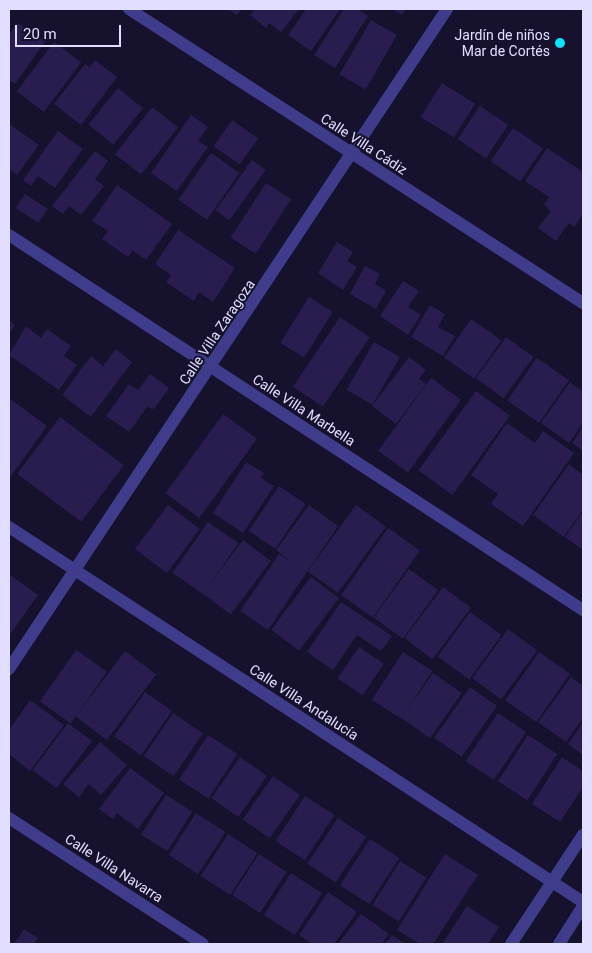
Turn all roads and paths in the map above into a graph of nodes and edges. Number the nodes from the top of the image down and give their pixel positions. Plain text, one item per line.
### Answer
1 (129, 9) edge
2 (447, 9) edge
3 (353, 154) junction
4 (9, 235) edge
5 (583, 303) edge
6 (212, 367) junction
7 (9, 527) edge
8 (76, 571) junction
9 (583, 610) edge
10 (9, 669) edge
11 (9, 818) edge
12 (583, 835) edge
13 (552, 882) junction
14 (583, 902) edge
15 (583, 906) edge
16 (203, 944) edge
17 (512, 944) edge
18 (559, 944) edge

1 - 3 street, Calle Villa Cádiz
2 - 3 street, Calle Villa Zaragoza
3 - 5 street, Calle Villa Cádiz
3 - 6 street, Calle Villa Zaragoza
4 - 6 street, Calle Villa Marbella
6 - 8 street, Calle Villa Zaragoza
6 - 9 street, Calle Villa Marbella
7 - 8 street, Calle Villa Andalucía
8 - 10 street, Calle Villa Zaragoza
8 - 13 street, Calle Villa Andalucía
11 - 16 street, Calle Villa Navarra
12 - 13 street
13 - 14 street, Calle Villa Andalucía
13 - 17 street
15 - 18 street

